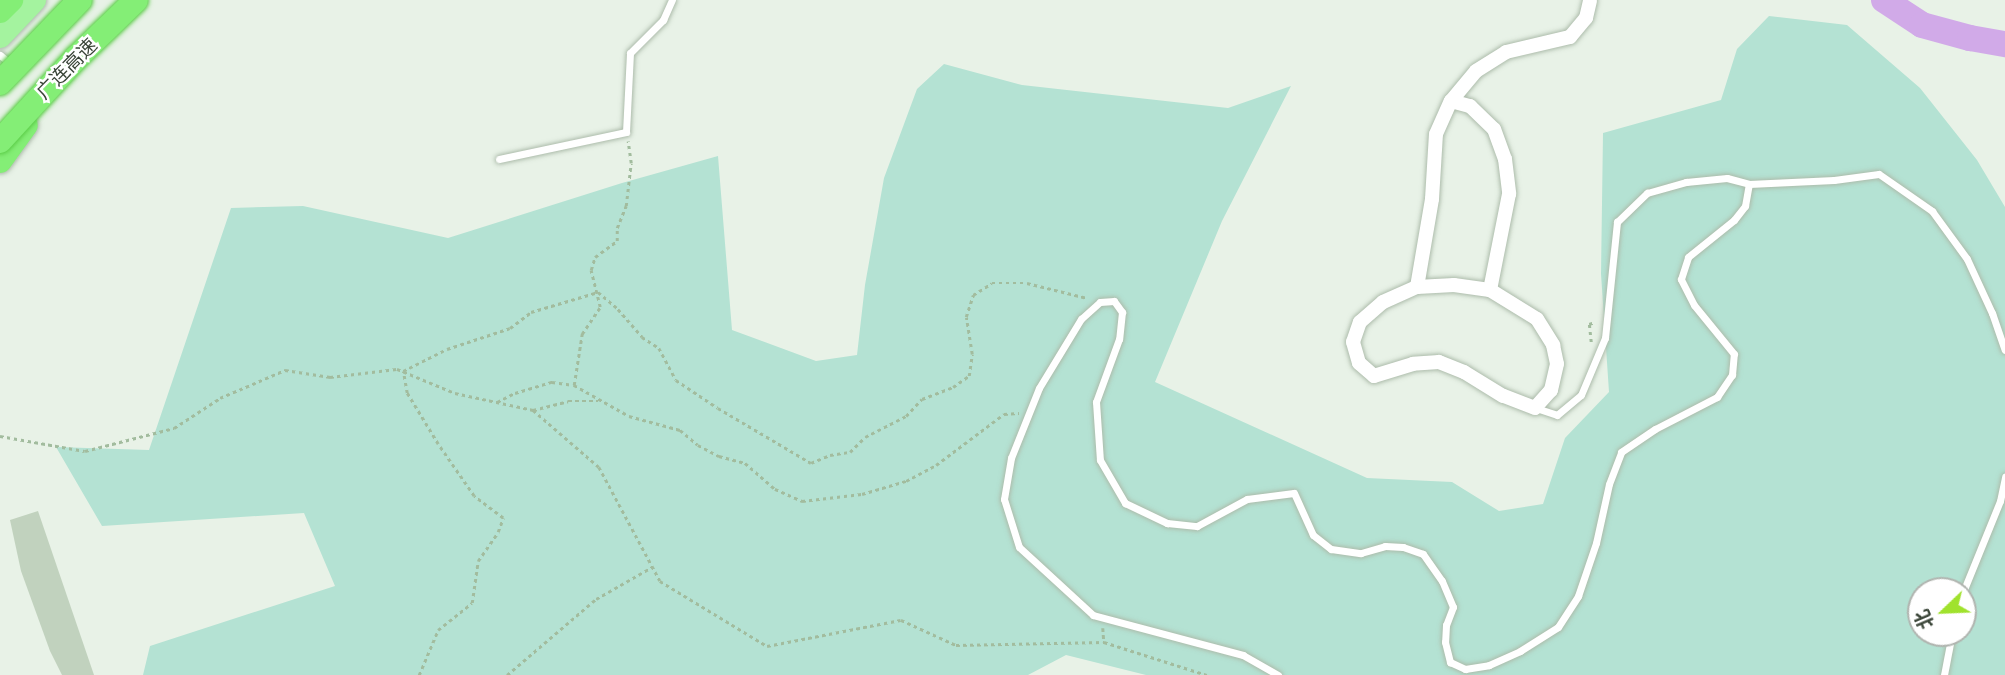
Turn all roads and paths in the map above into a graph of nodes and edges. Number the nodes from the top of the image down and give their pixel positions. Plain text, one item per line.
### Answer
1 (11, 0) edge
2 (35, 0) edge
3 (83, 0) edge
4 (127, 0) edge
5 (136, 0) edge
6 (672, 0) edge
7 (1590, 0) edge
8 (0, 11) edge
9 (0, 37) edge
10 (0, 55) edge
11 (9, 76) edge
12 (0, 91) edge
13 (1451, 100) junction
14 (626, 132) junction
15 (0, 141) edge
16 (499, 159) dead end
17 (0, 161) edge
18 (1749, 184) junction
19 (1417, 287) junction
20 (1490, 290) junction
21 (598, 292) junction
22 (1100, 302) junction
23 (2005, 350) edge
24 (403, 371) junction
25 (574, 385) junction
26 (598, 401) junction
27 (496, 402) junction
28 (1535, 408) junction
29 (533, 410) junction
30 (1030, 412) junction
31 (0, 436) edge
32 (2005, 477) edge
33 (652, 567) junction
34 (1969, 577) edge
35 (1949, 647) edge
36 (419, 675) edge
37 (507, 675) edge
38 (1207, 675) edge
39 (1278, 675) edge
40 (1944, 675) edge

1 - 8 highway
2 - 9 main road
3 - 11 highway, 广连高速, bridge
4 - 17 highway, bridge
5 - 15 highway, 广连高速, bridge
6 - 14 lane
7 - 13 street
10 - 11 lane
11 - 12 main road
13 - 19 street
13 - 20 street
14 - 16 lane
14 - 21 path
18 - 22 lane
18 - 23 lane
18 - 28 lane
19 - 20 street
19 - 28 street
20 - 28 street
21 - 22 path
21 - 24 path
21 - 25 path
22 - 30 lane
24 - 27 path
24 - 31 path
24 - 36 path
25 - 26 path
25 - 27 path
26 - 29 path
26 - 30 path
27 - 29 path
29 - 33 path
30 - 39 lane
32 - 34 lane
33 - 37 path
33 - 38 path
35 - 40 lane

